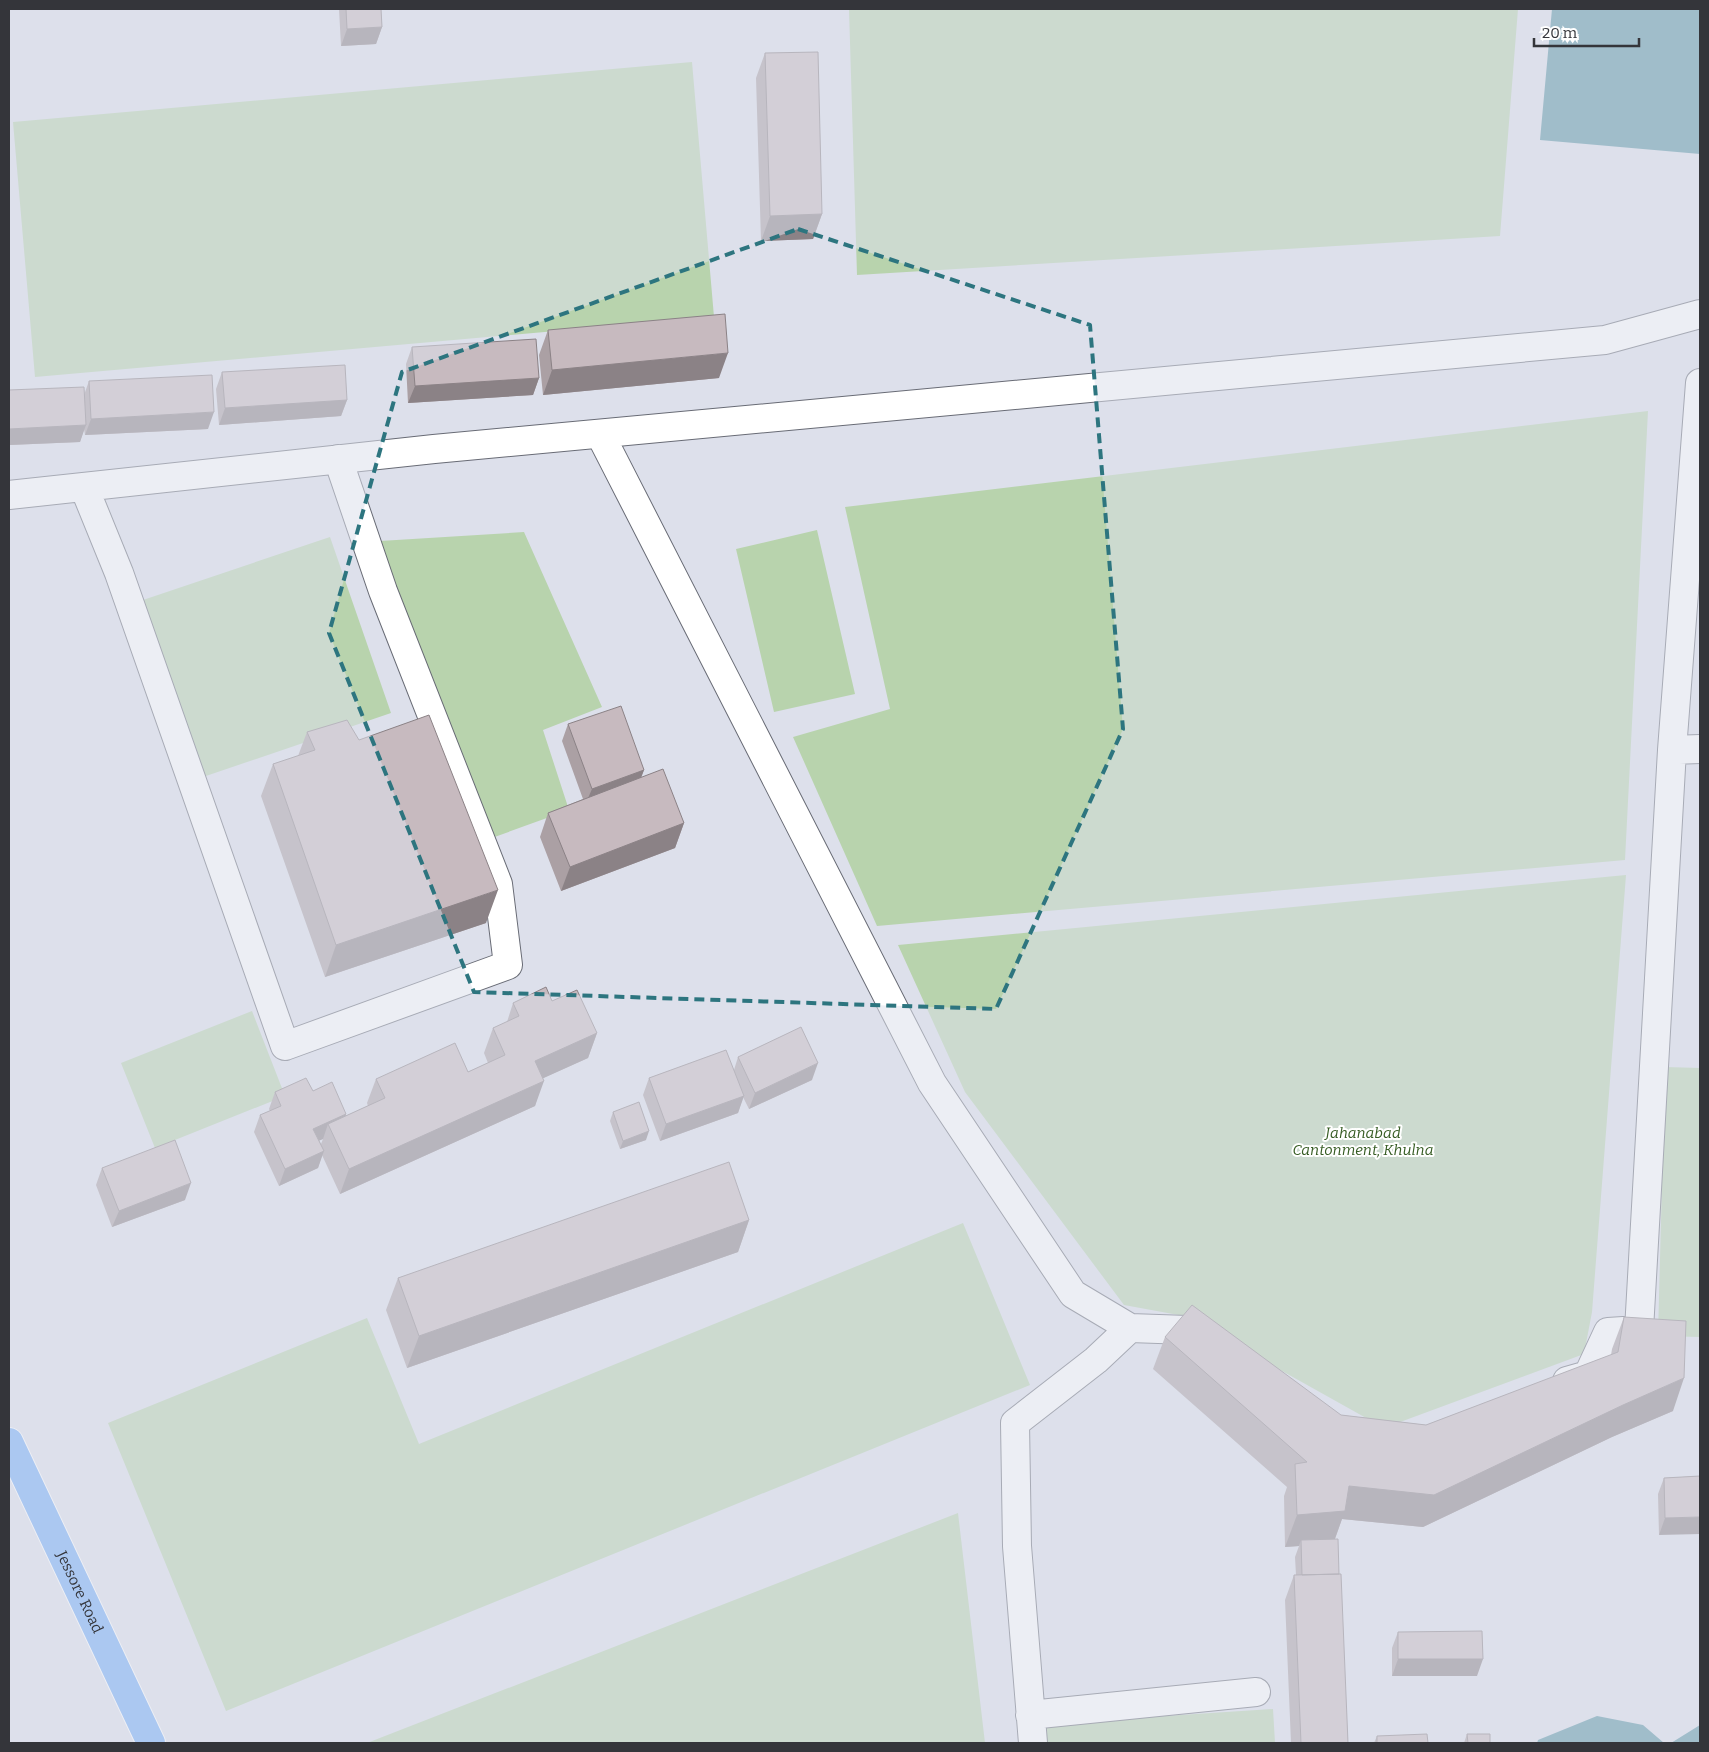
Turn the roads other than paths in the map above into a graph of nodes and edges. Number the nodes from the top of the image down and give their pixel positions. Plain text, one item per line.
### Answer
1 (1700, 314) edge
2 (1700, 383) edge
3 (600, 434) junction
4 (338, 459) junction
5 (84, 487) junction
6 (9, 495) edge
7 (1700, 748) edge
8 (1672, 750) junction
9 (1130, 1328) junction
10 (1229, 1354) edge
11 (1542, 1390) edge
12 (9, 1442) edge
13 (1256, 1692) dead end
14 (1030, 1715) junction
15 (151, 1743) edge
16 (1033, 1743) edge

1 - 3 street
2 - 8 street
3 - 4 street
3 - 9 street
4 - 5 street
4 - 5 street
5 - 6 street
7 - 8 street
8 - 11 street
9 - 10 street
9 - 14 street
12 - 15 highway, Jessore Road
13 - 14 street
14 - 16 street

